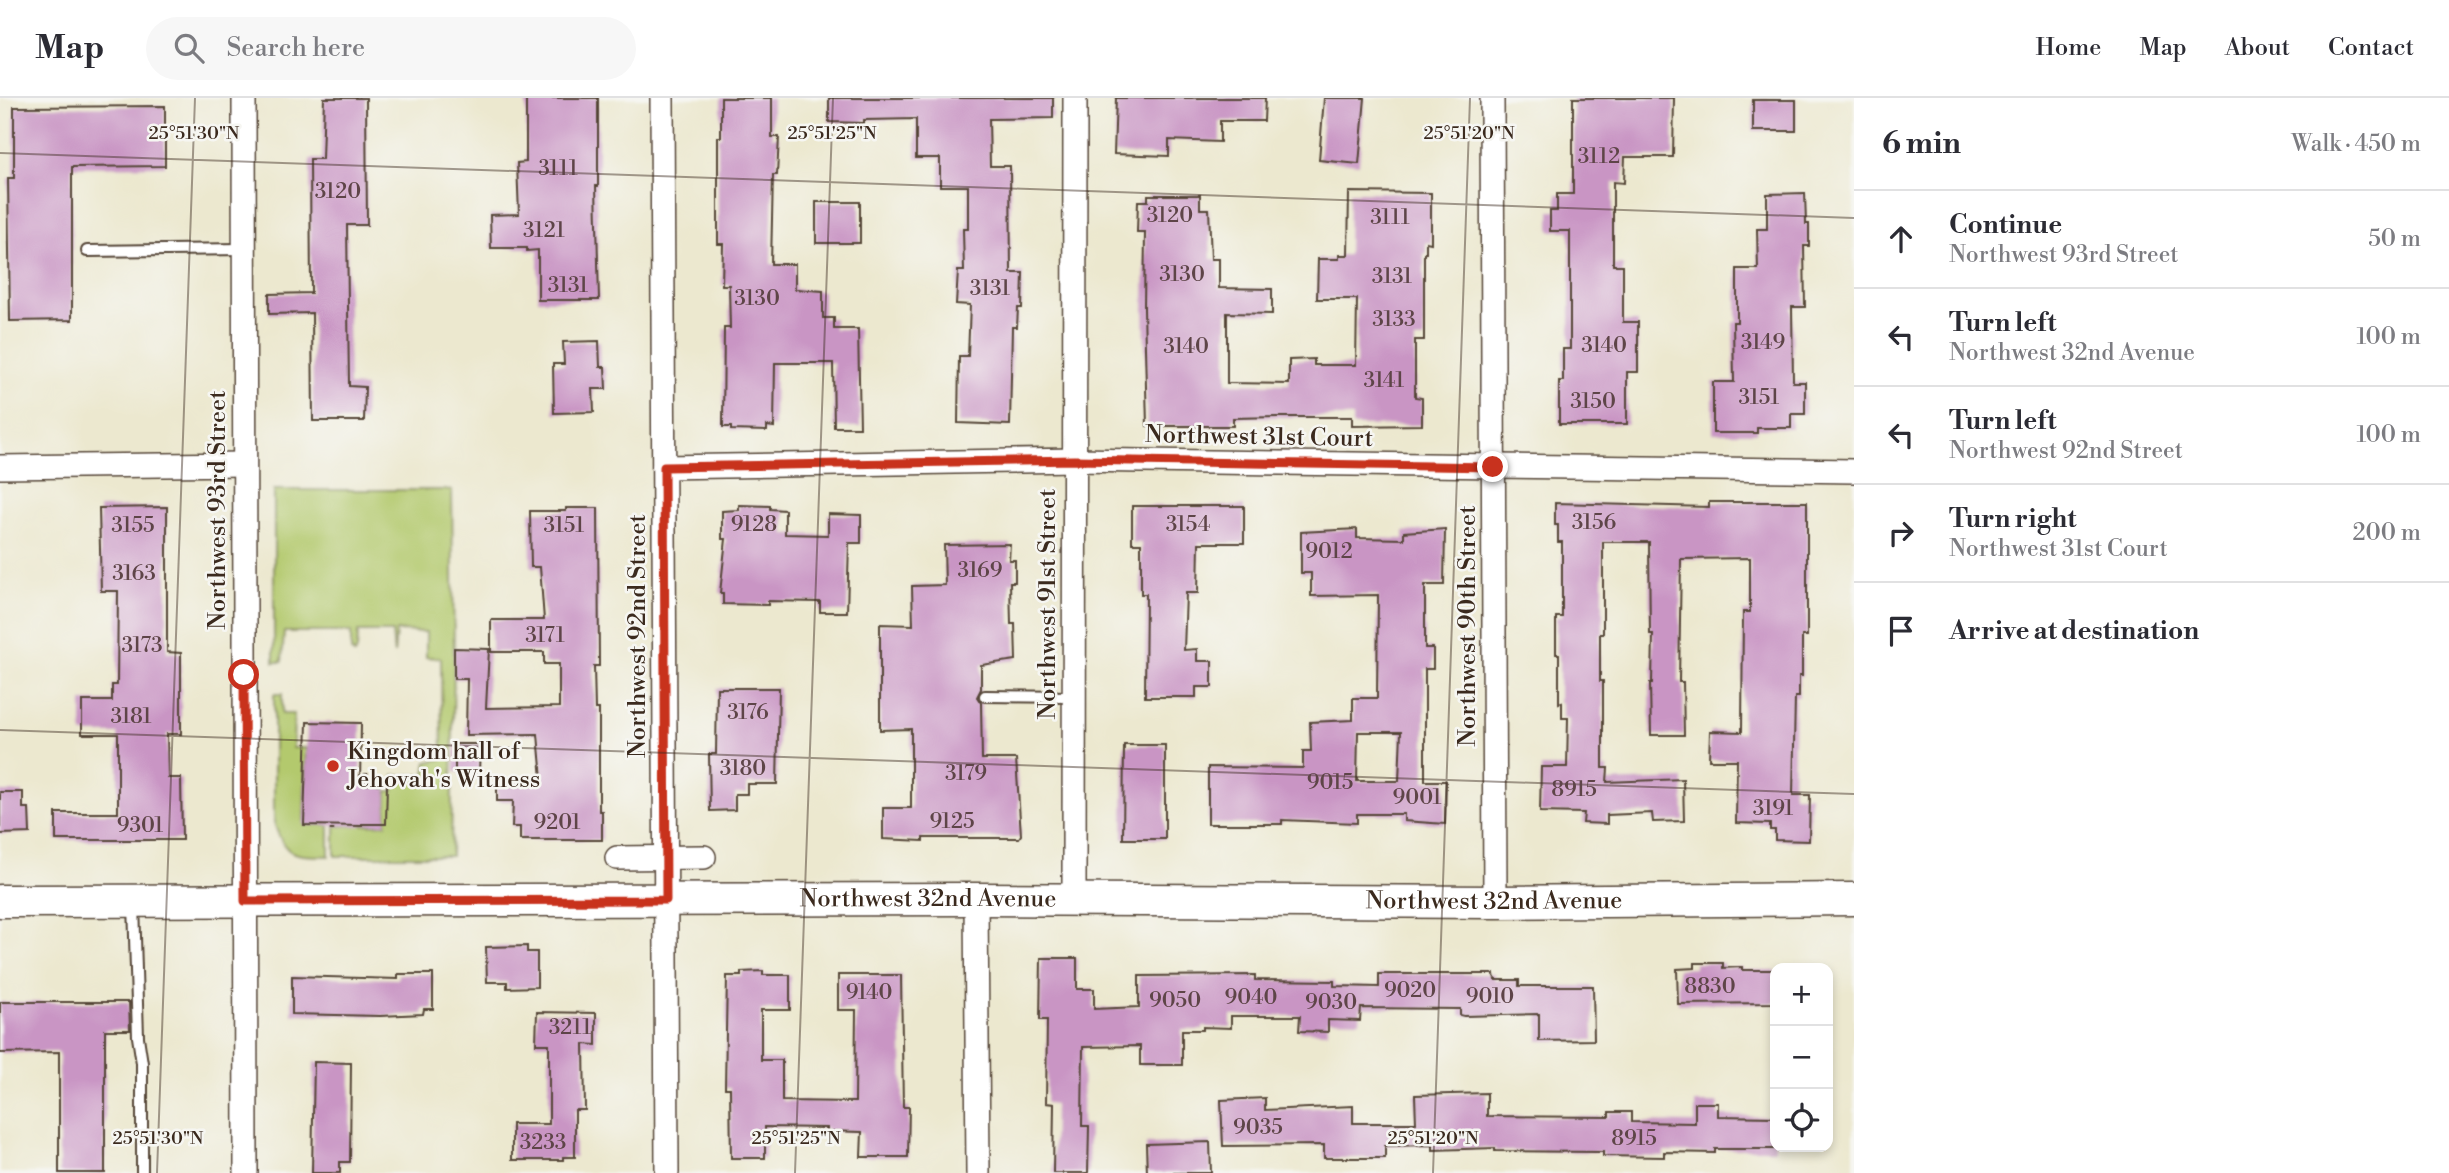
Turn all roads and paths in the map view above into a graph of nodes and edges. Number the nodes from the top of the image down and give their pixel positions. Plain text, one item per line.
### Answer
1 (244, 98) edge
2 (662, 98) edge
3 (1075, 98) edge
4 (1492, 98) edge
5 (244, 249) junction
6 (87, 251) dead end
7 (1074, 460) junction
8 (244, 464) junction
9 (0, 467) edge
10 (664, 467) junction
11 (1493, 467) junction
12 (1854, 471) edge
13 (985, 696) dead end
14 (1074, 697) junction
15 (366, 772) dead end
16 (366, 779) dead end
17 (704, 857) dead end
18 (617, 858) dead end
19 (666, 858) junction
20 (976, 899) junction
21 (1854, 899) edge
22 (666, 900) junction
23 (1074, 900) junction
24 (0, 901) edge
25 (134, 901) junction
26 (245, 901) junction
27 (1495, 902) junction
28 (142, 1173) edge
29 (246, 1173) edge
30 (667, 1173) edge
31 (978, 1173) edge

1 - 5 street, Northwest 93rd Street
2 - 10 street, Northwest 92nd Street
3 - 7 street, Northwest 91st Street
4 - 11 street, Northwest 90th Street
5 - 6 lane
5 - 8 street, Northwest 93rd Street
7 - 10 street, Northwest 31st Court
7 - 11 street, Northwest 31st Court
7 - 14 street, Northwest 91st Street
8 - 9 street
8 - 26 street, Northwest 93rd Street
10 - 19 street, Northwest 92nd Street
11 - 12 street, Northwest 31st Court
11 - 27 street, Northwest 90th Street
13 - 14 lane
14 - 23 street, Northwest 91st Street
15 - 16 path
17 - 19 street
18 - 19 street
19 - 22 street, Northwest 92nd Street
20 - 22 main road, Northwest 32nd Avenue
20 - 23 main road, Northwest 32nd Avenue
20 - 31 street
21 - 27 main road, Northwest 32nd Avenue
22 - 26 main road, Northwest 32nd Avenue
22 - 30 street, Northwest 92nd Street
23 - 27 main road, Northwest 32nd Avenue
24 - 25 main road, Northwest 32nd Avenue
25 - 26 main road, Northwest 32nd Avenue
25 - 28 lane
26 - 29 street, Northwest 93rd Street

